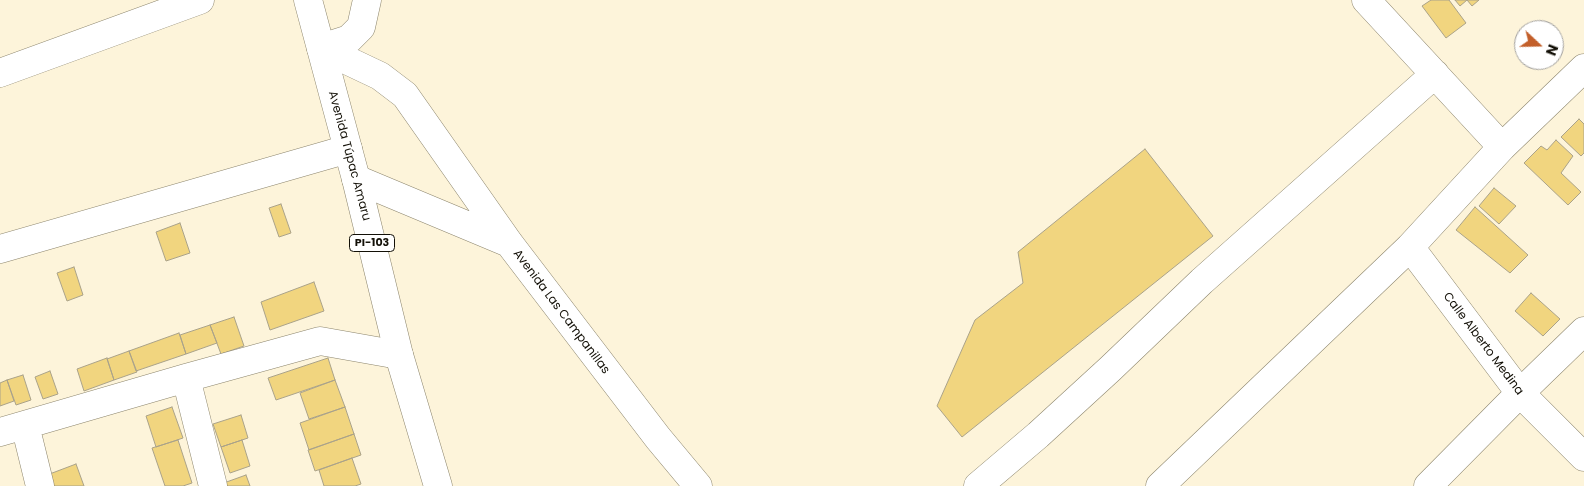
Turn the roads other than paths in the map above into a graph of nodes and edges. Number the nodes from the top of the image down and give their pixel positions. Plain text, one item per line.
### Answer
1 (200, 0) edge
2 (308, 0) edge
3 (367, 0) edge
4 (1366, 0) edge
5 (321, 48) junction
6 (1584, 68) edge
7 (0, 73) edge
8 (1435, 74) junction
9 (1502, 147) junction
10 (348, 149) junction
11 (356, 179) junction
12 (508, 243) junction
13 (1410, 247) junction
14 (0, 249) edge
15 (1584, 331) edge
16 (399, 355) junction
17 (186, 378) junction
18 (1520, 393) junction
19 (12, 428) edge
20 (1584, 457) edge
21 (40, 486) edge
22 (213, 486) edge
23 (438, 486) edge
24 (698, 486) edge
25 (978, 486) edge
26 (1160, 486) edge
27 (1428, 486) edge

1 - 7 street
2 - 5 street, Avenida Túpac Amaru / PI-103
3 - 5 street
4 - 8 street
5 - 10 street, Avenida Túpac Amaru / PI-103
5 - 12 street
6 - 9 street
8 - 9 street
8 - 25 street
9 - 13 street
10 - 11 street, Avenida Túpac Amaru / PI-103
10 - 14 street
11 - 12 street, Avenida Las Campanillas
11 - 16 street, Avenida Túpac Amaru / PI-103
12 - 24 street, Avenida Las Campanillas
13 - 18 street, Calle Alberto Medina
13 - 26 street
15 - 18 street
16 - 17 street
16 - 23 street, Avenida Túpac Amaru / PI-103
17 - 19 street
17 - 22 street
18 - 20 street, Calle Alberto Medina
18 - 27 street
19 - 21 street

